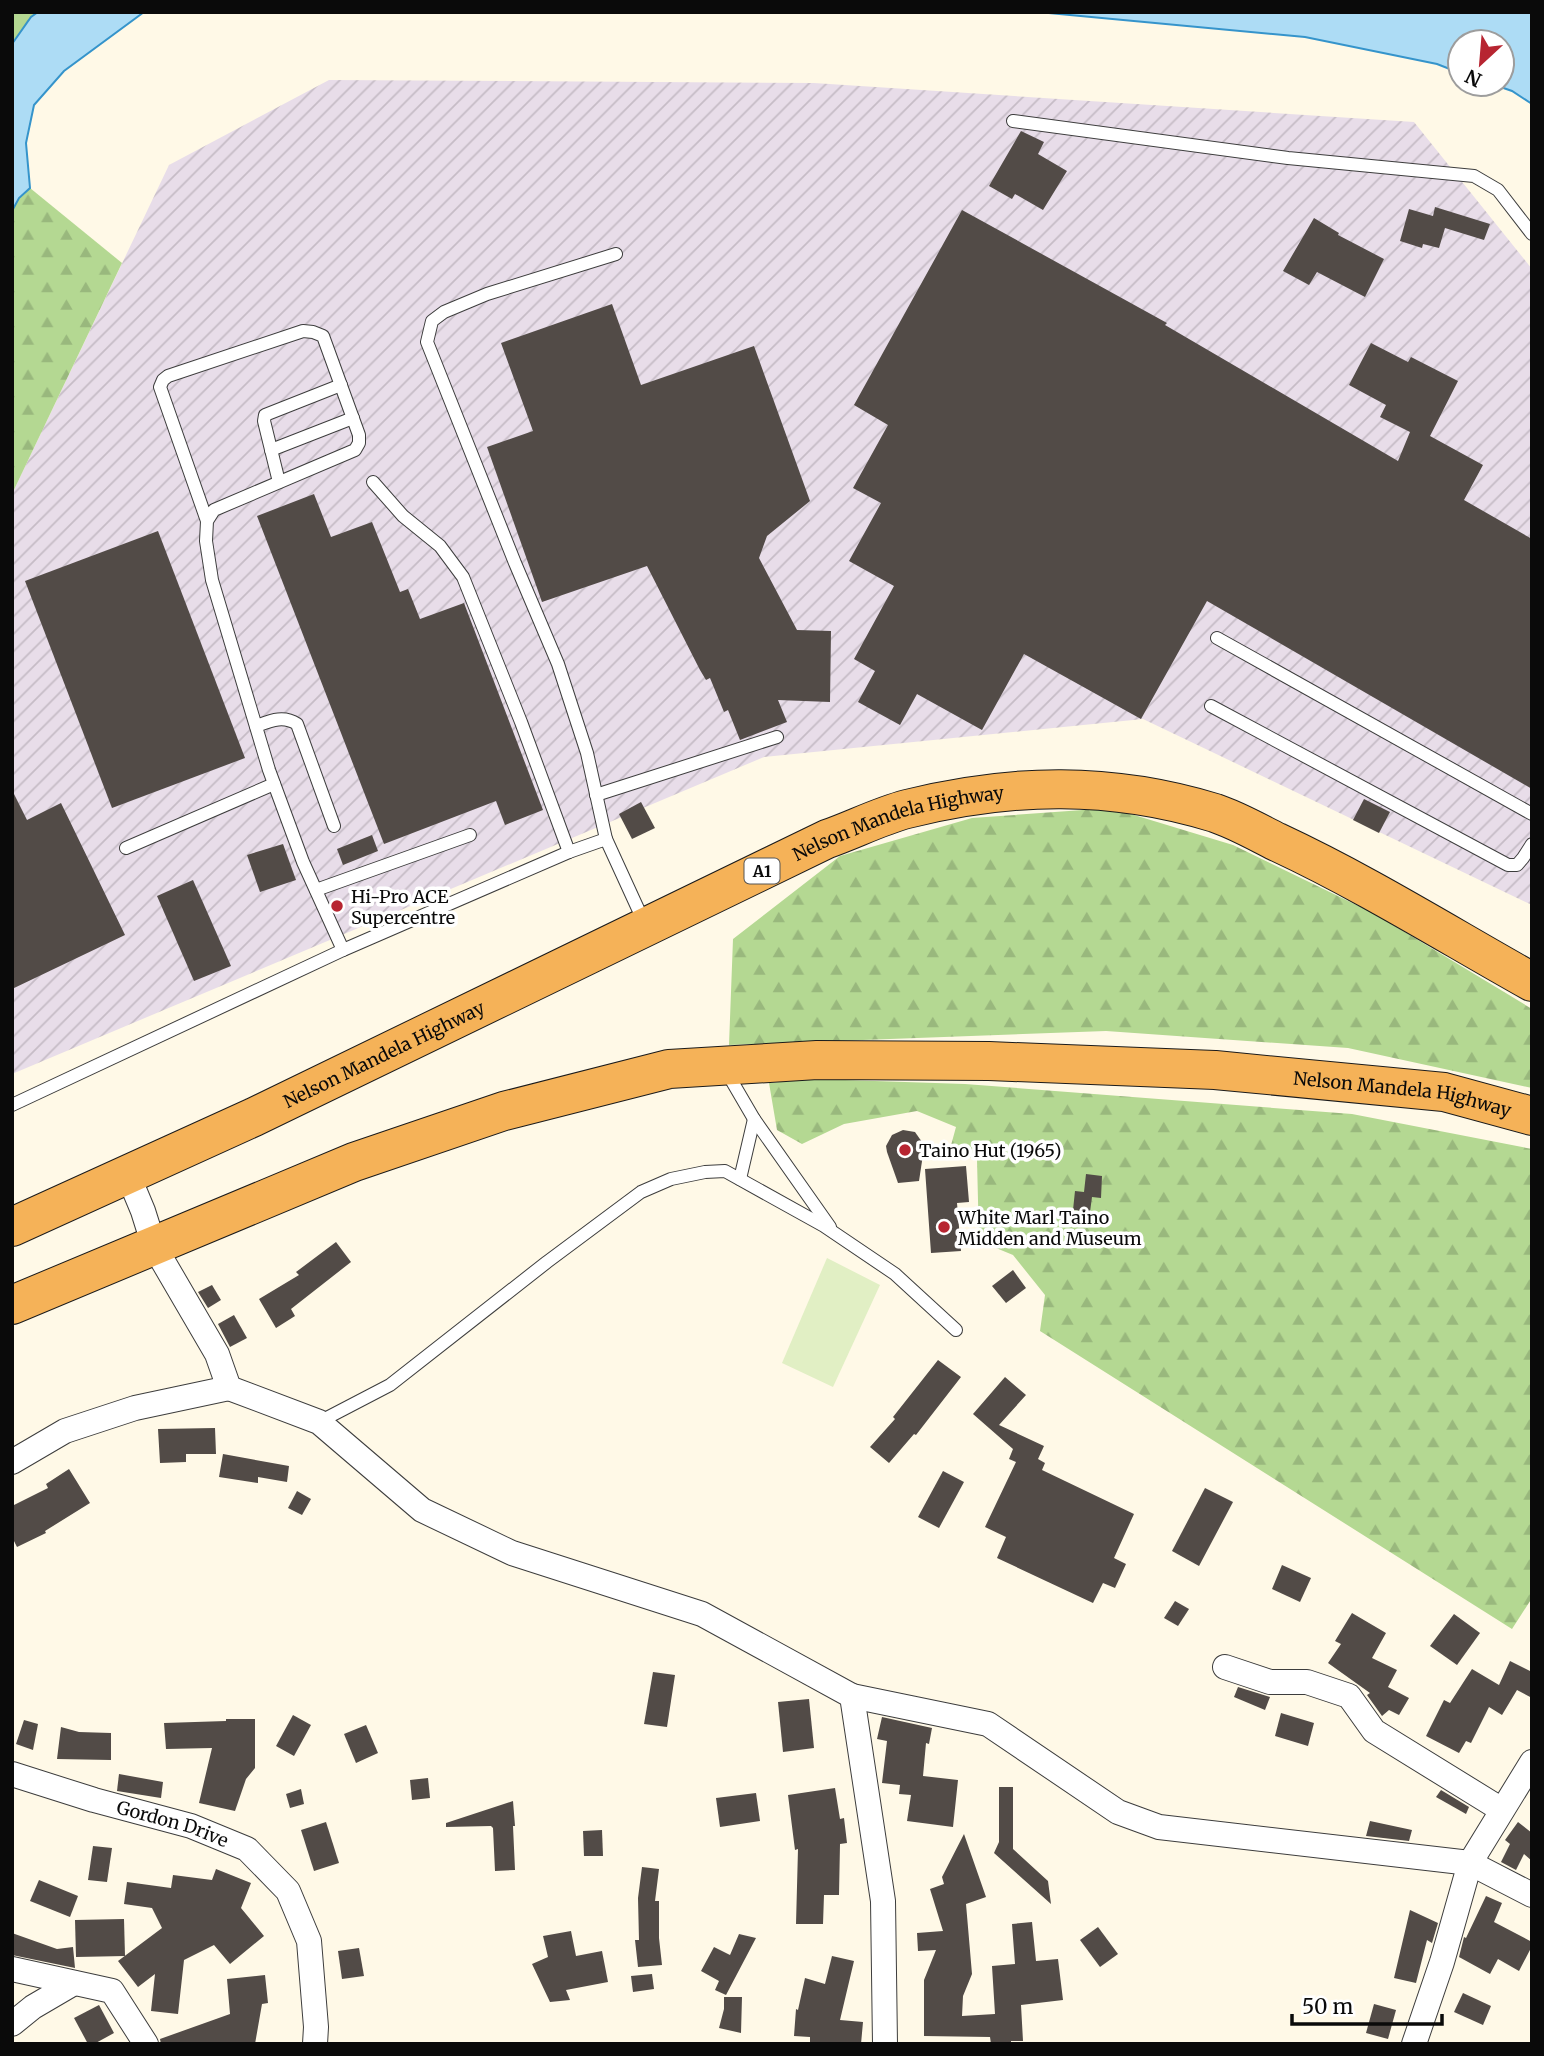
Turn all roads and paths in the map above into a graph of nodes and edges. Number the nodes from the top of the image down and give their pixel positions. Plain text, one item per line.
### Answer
1 (1013, 121) dead end
2 (1532, 233) edge
3 (616, 254) dead end
4 (341, 385) junction
5 (353, 418) junction
6 (271, 450) junction
7 (279, 482) junction
8 (373, 482) dead end
9 (207, 521) junction
10 (1217, 638) dead end
11 (1211, 706) dead end
12 (256, 726) junction
13 (777, 737) dead end
14 (274, 784) junction
15 (596, 795) junction
16 (1532, 814) edge
17 (334, 826) dead end
18 (470, 835) dead end
19 (606, 839) junction
20 (1532, 844) edge
21 (126, 848) dead end
22 (569, 852) junction
23 (316, 890) junction
24 (646, 926) junction
25 (343, 950) junction
26 (1532, 982) edge
27 (722, 1065) junction
28 (12, 1105) edge
29 (1532, 1116) edge
30 (754, 1119) junction
31 (128, 1175) junction
32 (740, 1179) junction
33 (12, 1227) edge
34 (834, 1232) junction
35 (154, 1246) junction
36 (12, 1305) edge
37 (956, 1330) dead end
38 (229, 1388) junction
39 (319, 1422) junction
40 (12, 1462) edge
41 (1225, 1667) dead end
42 (852, 1696) junction
43 (1532, 1762) edge
44 (12, 1774) edge
45 (1502, 1810) junction
46 (1469, 1863) junction
47 (1532, 1895) edge
48 (12, 1969) edge
49 (74, 1983) junction
50 (12, 2024) edge
51 (146, 2044) edge
52 (315, 2044) edge
53 (885, 2044) edge
54 (1414, 2044) edge

1 - 2 lane
3 - 15 lane
4 - 5 lane
4 - 6 lane
4 - 9 lane
5 - 6 lane
5 - 7 lane
6 - 7 lane
7 - 9 lane
8 - 22 lane
9 - 12 lane
10 - 16 lane
11 - 20 lane
12 - 14 lane
12 - 17 lane
13 - 15 lane
14 - 21 lane
14 - 23 lane
15 - 19 lane
18 - 23 lane
19 - 22 lane
19 - 24 lane
22 - 25 lane
23 - 25 lane
24 - 26 highway, Nelson Mandela Highway / A1
24 - 31 highway, Nelson Mandela Highway / A1
25 - 28 lane
27 - 29 highway, Nelson Mandela Highway
27 - 30 lane
27 - 35 highway, Nelson Mandela Highway
30 - 32 lane
30 - 34 lane
31 - 33 highway, Nelson Mandela Highway / A1
31 - 35 street
32 - 34 lane
32 - 39 lane
34 - 37 lane
35 - 36 highway, Nelson Mandela Highway
35 - 38 street
38 - 39 street
38 - 40 street
39 - 42 street
41 - 45 street
42 - 46 street
42 - 53 street
43 - 45 street
44 - 52 street, Gordon Drive
45 - 46 street
46 - 47 street
46 - 54 street
48 - 49 street
49 - 50 street
49 - 51 street

